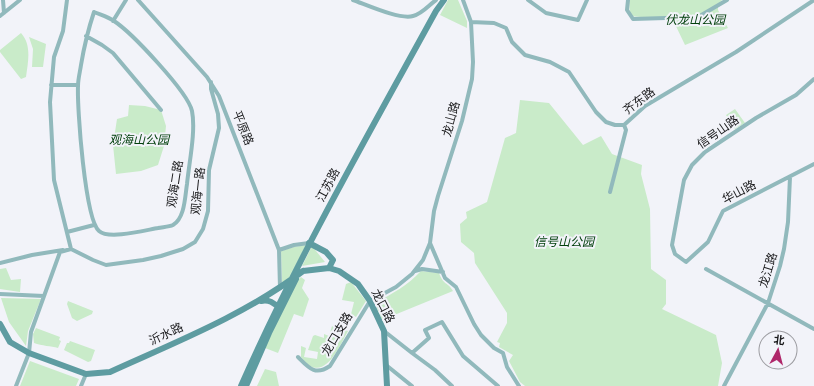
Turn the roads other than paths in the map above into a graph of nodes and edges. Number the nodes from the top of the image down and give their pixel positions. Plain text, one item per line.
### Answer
1 (3, 0) edge
2 (20, 0) edge
3 (67, 0) edge
4 (126, 0) edge
5 (138, 0) edge
6 (353, 0) edge
7 (436, 0) edge
8 (444, 0) edge
9 (463, 0) edge
10 (528, 0) edge
11 (587, 0) edge
12 (628, 0) edge
13 (727, 0) edge
14 (814, 0) edge
15 (0, 9) edge
16 (2, 14) edge
17 (113, 21) junction
18 (470, 22) junction
19 (86, 36) junction
20 (814, 79) edge
21 (211, 82) junction
22 (51, 85) junction
23 (78, 85) junction
24 (161, 110) dead end
25 (624, 125) junction
26 (814, 164) edge
27 (790, 177) junction
28 (610, 192) dead end
29 (94, 225) junction
30 (67, 232) junction
31 (309, 243) junction
32 (430, 243) junction
33 (72, 249) junction
34 (279, 250) junction
35 (675, 254) joint
36 (333, 260) junction
37 (299, 262) junction
38 (0, 263) edge
39 (329, 268) junction
40 (706, 269) dead end
41 (303, 271) junction
42 (339, 271) junction
43 (415, 271) junction
44 (443, 272) junction
45 (288, 282) junction
46 (280, 288) junction
47 (0, 294) edge
48 (44, 296) junction
49 (370, 301) junction
50 (768, 303) junction
51 (254, 304) junction
52 (277, 306) junction
53 (277, 314) junction
54 (0, 324) edge
55 (814, 329) edge
56 (384, 331) junction
57 (28, 352) junction
58 (412, 354) junction
59 (298, 357) dead end
60 (386, 365) junction
61 (86, 374) junction
62 (517, 385) edge
63 (16, 386) edge
64 (82, 386) edge
65 (241, 386) edge
66 (246, 386) edge
67 (387, 386) edge
68 (412, 386) edge
69 (452, 386) edge
70 (498, 386) edge
71 (724, 386) edge

1 - 16 street
2 - 16 street
3 - 22 street
4 - 17 street
5 - 21 street, 平原路
6 - 7 street
8 - 31 main road, 江苏路
9 - 18 street, 龙山路
10 - 11 street
12 - 13 street
14 - 25 street, 齐东路
15 - 16 street
17 - 19 street, 观海二路
17 - 29 street, 观海二路
18 - 25 street, 齐东路
18 - 32 street, 龙山路
19 - 23 street, 观海二路
19 - 24 street
20 - 35 street, 信号山路
21 - 33 street, 观海一路
21 - 34 street, 平原路
22 - 23 street
22 - 30 street
23 - 29 street, 观海二路
25 - 28 street
26 - 27 street
27 - 35 street, 华山路
27 - 50 street, 龙江路
29 - 30 street
30 - 33 street
31 - 34 street
31 - 36 main road, 龙口路
31 - 37 main road, 江苏路
32 - 43 street, 龙山路
32 - 44 street
33 - 38 street
33 - 48 street
34 - 46 street, 平原路
36 - 39 main road
36 - 42 main road, 龙口路
37 - 41 main road
37 - 45 main road, 江苏路
39 - 41 main road, 龙口路
39 - 42 main road, 龙口路
40 - 50 street
41 - 45 main road, 沂水路
41 - 53 main road, 江苏路
42 - 49 main road, 龙口路
43 - 44 street
43 - 49 street, 龙山路
44 - 62 street
45 - 46 main road, 沂水路
45 - 52 main road, 江苏路
46 - 51 main road, 沂水路
47 - 48 street
48 - 57 street
49 - 56 main road, 龙口路
49 - 59 street, 龙口支路
50 - 55 street
50 - 71 street, 龙江路
51 - 52 main road
51 - 53 main road
51 - 61 main road, 沂水路
52 - 53 main road, 江苏路
53 - 65 main road, 江苏路
53 - 66 main road, 江苏路
54 - 57 main road, 沂水路
56 - 58 street
56 - 60 main road, 龙口路
57 - 61 main road, 沂水路
57 - 63 street
58 - 69 street
58 - 70 street
60 - 67 main road, 龙口路
60 - 68 street
61 - 64 street

